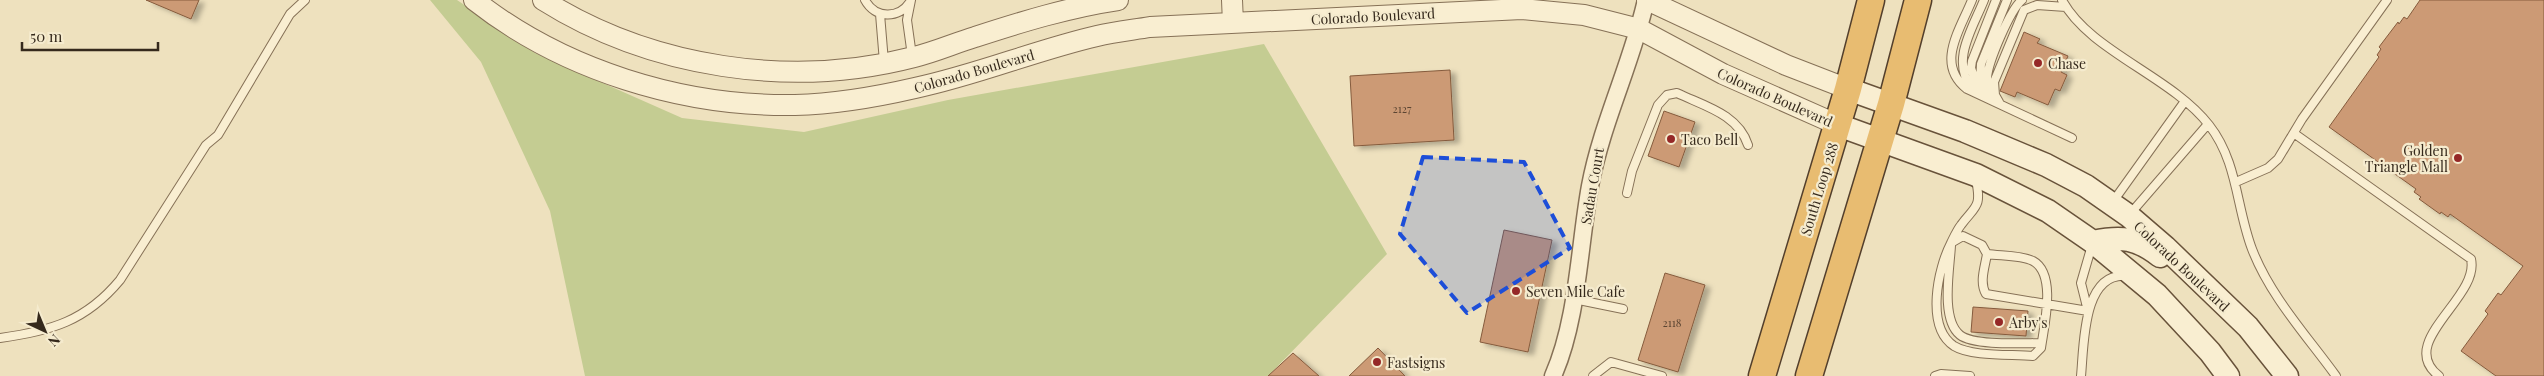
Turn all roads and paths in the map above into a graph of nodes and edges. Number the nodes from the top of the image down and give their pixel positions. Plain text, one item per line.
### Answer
1 (295, 0) edge
2 (305, 0) edge
3 (474, 0) edge
4 (544, 0) edge
5 (865, 0) edge
6 (911, 0) edge
7 (1118, 0) edge
8 (1232, 0) edge
9 (1646, 0) edge
10 (1871, 0) edge
11 (1918, 0) edge
12 (1972, 0) edge
13 (1984, 0) edge
14 (1996, 0) edge
15 (2007, 0) edge
16 (2022, 0) edge
17 (2387, 0) edge
18 (2064, 3) edge
19 (290, 14) junction
20 (880, 14) junction
21 (1233, 23) junction
22 (1640, 29) junction
23 (912, 58) junction
24 (884, 64) junction
25 (916, 88) junction
26 (1848, 89) junction
27 (1975, 92) junction
28 (887, 94) junction
29 (1992, 99) junction
30 (2185, 100) junction
31 (1891, 104) junction
32 (2208, 124) junction
33 (1838, 125) junction
34 (2295, 134) junction
35 (2072, 138) dead end
36 (1879, 141) junction
37 (1748, 145) dead end
38 (1976, 175) junction
39 (2236, 182) junction
40 (1627, 193) dead end
41 (2120, 210) junction
42 (2093, 242) junction
43 (1951, 243) junction
44 (1987, 254) junction
45 (2137, 277) junction
46 (1574, 298) junction
47 (2046, 304) junction
48 (1623, 309) dead end
49 (2088, 311) junction
50 (2248, 327) junction
51 (0, 338) edge
52 (2041, 344) junction
53 (1641, 370) junction
54 (1553, 376) edge
55 (1593, 376) edge
56 (1634, 376) edge
57 (1662, 376) edge
58 (1762, 376) edge
59 (1809, 376) edge
60 (1935, 376) edge
61 (1970, 376) edge
62 (2081, 376) edge
63 (2228, 376) edge
64 (2287, 376) edge
65 (2336, 376) edge
66 (2440, 376) edge

1 - 19 lane
2 - 19 lane
3 - 28 street, Colorado Boulevard
4 - 24 street
5 - 20 lane
6 - 20 lane
6 - 23 lane
7 - 23 street
8 - 21 street
9 - 22 street, Sadau Court
9 - 26 street, Colorado Boulevard
10 - 26 highway, South Loop 288
11 - 31 highway
12 - 27 lane
13 - 27 lane
14 - 29 lane
15 - 29 lane
16 - 29 lane
17 - 34 lane
18 - 29 lane
18 - 30 lane
19 - 51 lane
20 - 24 lane
21 - 22 street, Colorado Boulevard
21 - 25 street, Colorado Boulevard
22 - 33 street, Colorado Boulevard
22 - 46 street, Sadau Court
23 - 24 street
23 - 25 street
24 - 28 street
25 - 28 street, Colorado Boulevard
26 - 31 main road, Colorado Boulevard
26 - 33 highway, South Loop 288
27 - 29 lane
29 - 35 lane
30 - 32 lane
30 - 41 lane
31 - 36 highway
31 - 41 main road, Colorado Boulevard
32 - 39 lane
32 - 41 lane
33 - 36 main road, Colorado Boulevard
33 - 58 highway, South Loop 288
34 - 39 lane
34 - 66 lane
36 - 38 main road, Colorado Boulevard
36 - 59 highway
37 - 40 lane
38 - 42 main road, Colorado Boulevard
38 - 43 lane
39 - 65 lane
41 - 50 main road, Colorado Boulevard
42 - 45 main road, Colorado Boulevard
42 - 49 lane
42 - 50 main road
43 - 44 lane
43 - 52 lane
43 - 52 lane
44 - 47 lane
44 - 47 lane
45 - 49 lane
45 - 63 main road, Colorado Boulevard
46 - 48 lane
46 - 54 street, Sadau Court
47 - 49 lane
47 - 52 lane
49 - 62 lane
50 - 64 main road, Colorado Boulevard
53 - 55 lane
53 - 56 lane
53 - 57 lane
60 - 61 lane

